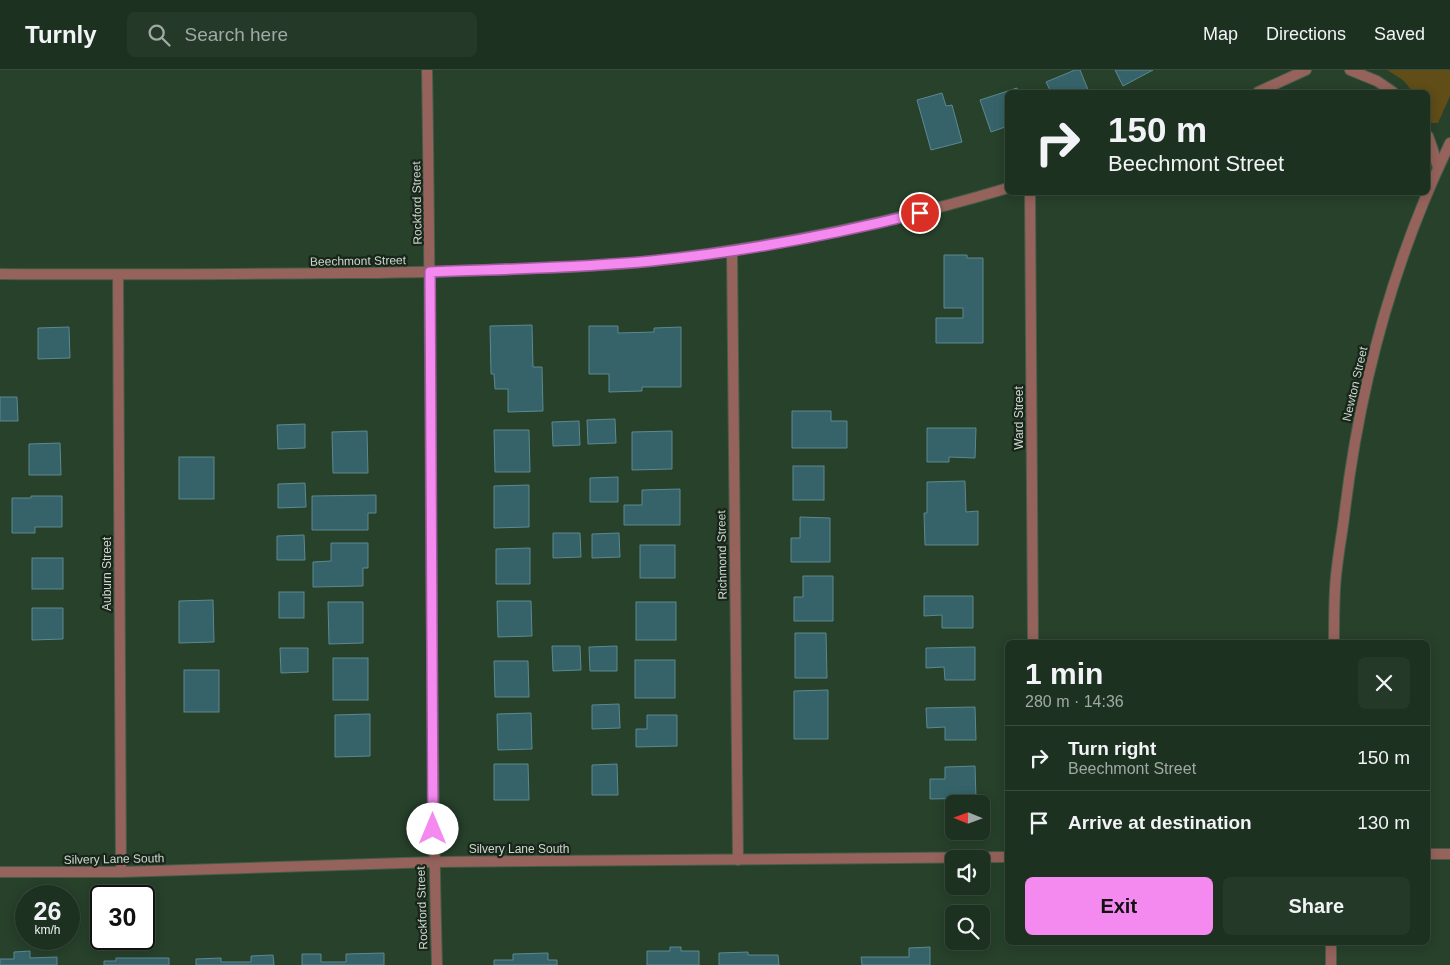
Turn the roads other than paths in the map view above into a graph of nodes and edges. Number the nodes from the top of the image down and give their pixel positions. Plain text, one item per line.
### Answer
1 (427, 70) edge
2 (1306, 70) edge
3 (1350, 70) edge
4 (1262, 90) edge
5 (1390, 90) edge
6 (1430, 142) edge
7 (1450, 143) edge
8 (1438, 168) junction
9 (1430, 188) edge
10 (1005, 189) edge
11 (1030, 195) edge
12 (1427, 195) edge
13 (732, 251) junction
14 (430, 272) junction
15 (0, 274) edge
16 (118, 275) junction
17 (1033, 640) edge
18 (1334, 640) edge
19 (1430, 854) edge
20 (1450, 854) edge
21 (1005, 857) edge
22 (738, 860) junction
23 (434, 862) junction
24 (0, 872) edge
25 (121, 872) junction
26 (1331, 945) edge
27 (436, 965) edge
28 (1331, 965) edge

1 - 14 street, Rockford Street
2 - 4 street
3 - 5 street
6 - 8 street
7 - 8 street, Newton Street
8 - 9 street, Newton Street
10 - 13 street, Beechmont Street
11 - 17 street, Ward Street
12 - 18 street, Newton Street
13 - 14 street, Beechmont Street
13 - 22 street, Richmond Street
14 - 16 street, Beechmont Street
14 - 23 street, Rockford Street
15 - 16 street, Beechmont Street
16 - 25 street, Auburn Street
19 - 20 street
21 - 22 street, Silvery Lane South
22 - 23 street, Silvery Lane South
23 - 25 street, Silvery Lane South
23 - 27 street, Rockford Street
24 - 25 street, Silvery Lane South
26 - 28 street

